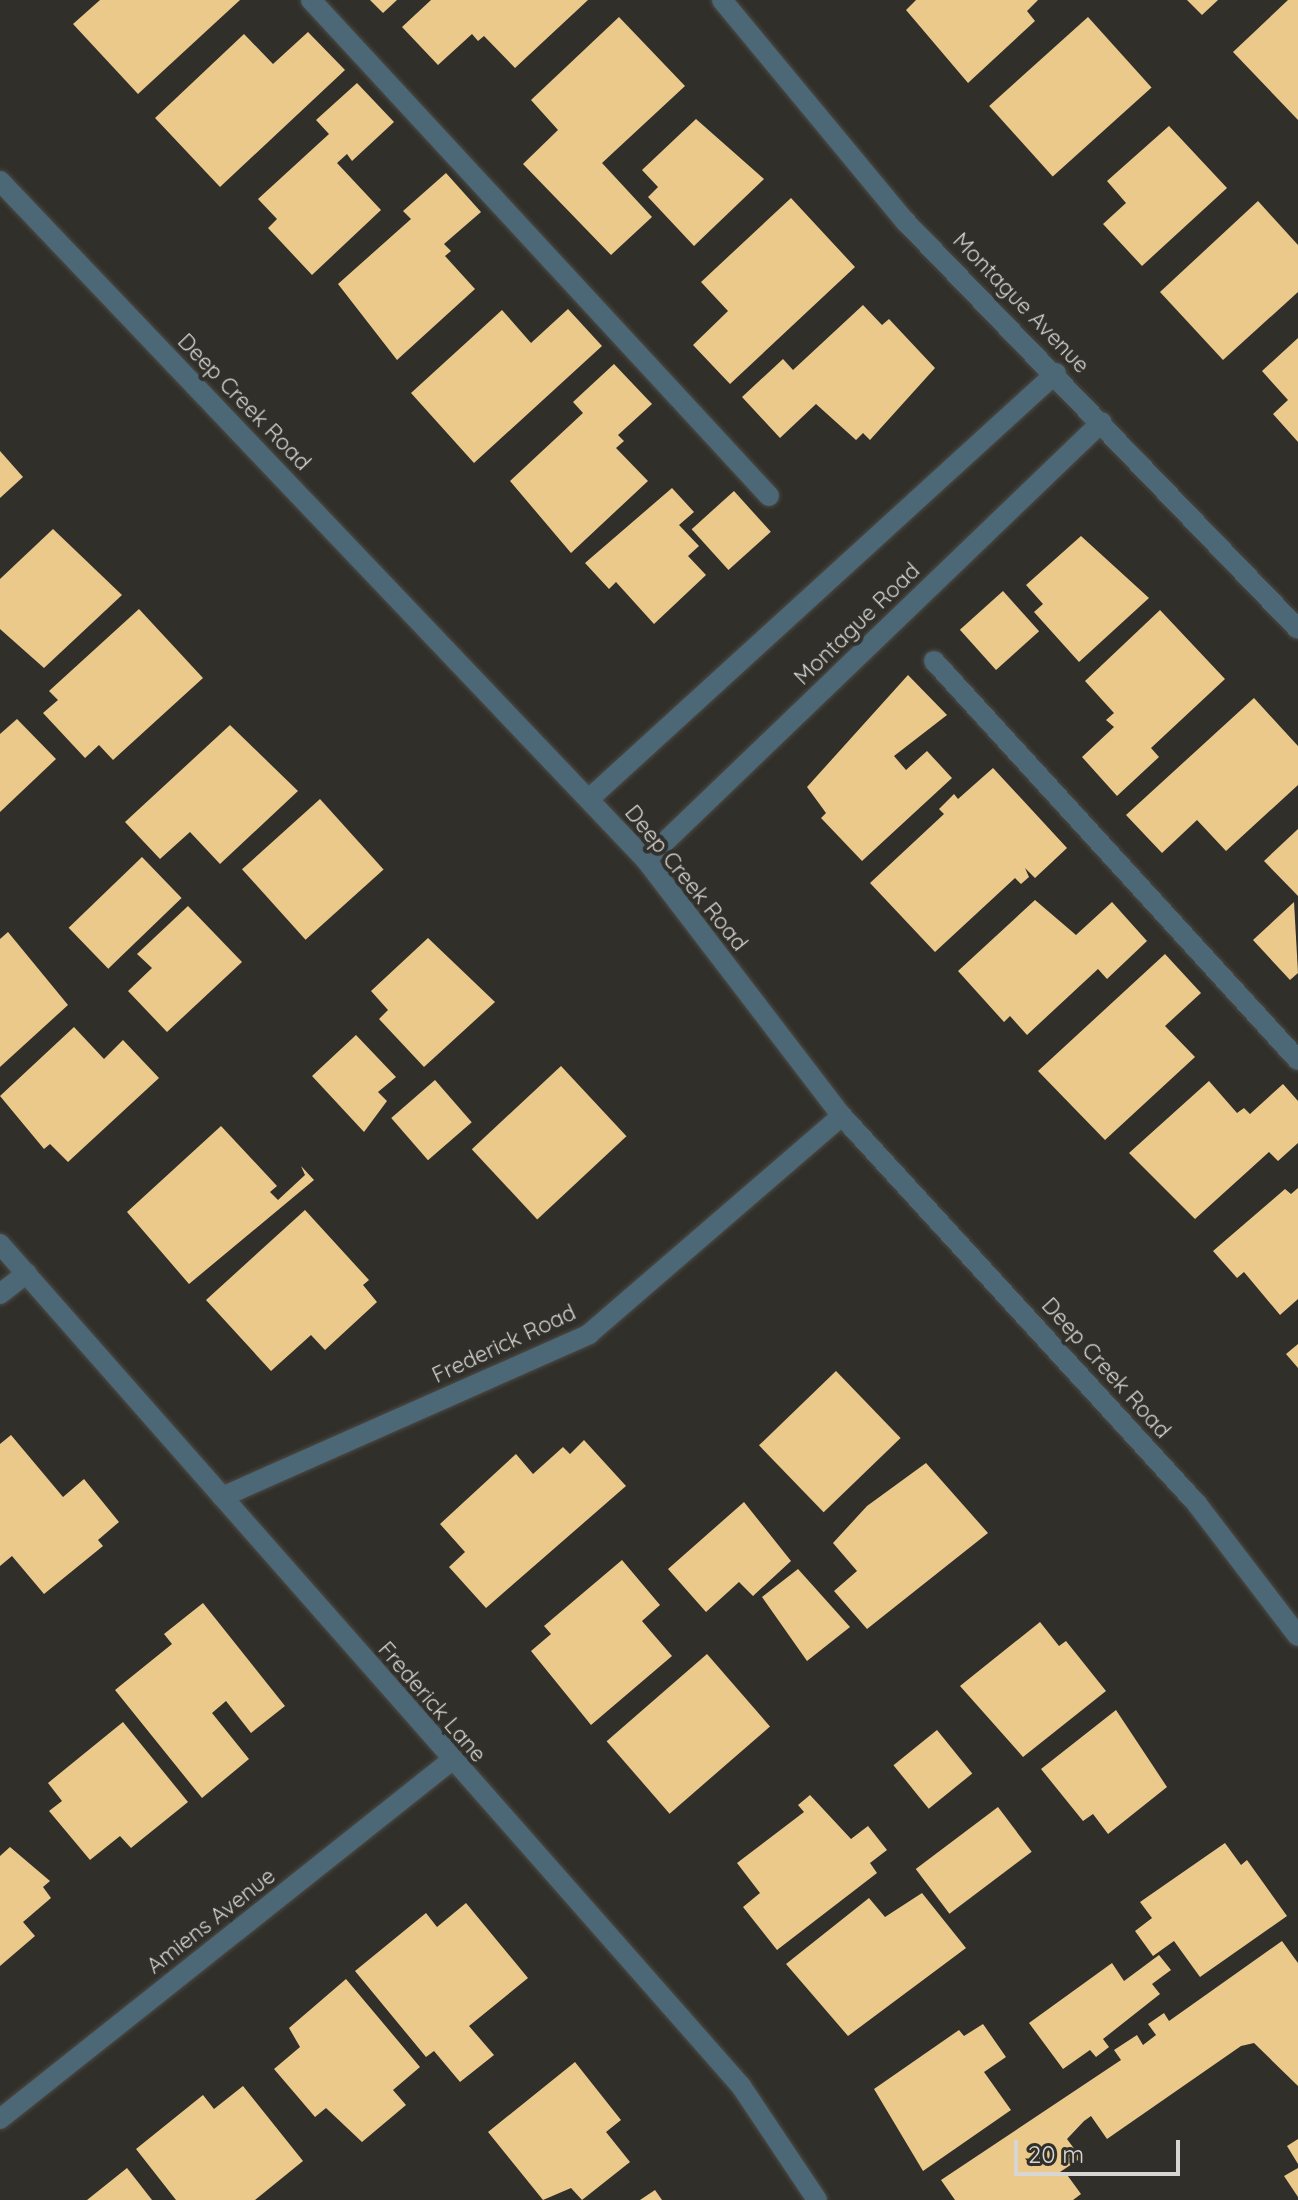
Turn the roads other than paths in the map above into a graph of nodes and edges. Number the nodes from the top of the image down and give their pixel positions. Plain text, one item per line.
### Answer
1 (311, 0) edge
2 (722, 0) edge
3 (0, 181) edge
4 (1056, 373) junction
5 (1102, 422) junction
6 (769, 496) dead end
7 (1298, 629) edge
8 (934, 661) dead end
9 (589, 799) junction
10 (646, 860) junction
11 (1298, 1060) edge
12 (842, 1116) junction
13 (0, 1244) edge
14 (27, 1273) junction
15 (0, 1294) edge
16 (222, 1497) junction
17 (1298, 1636) edge
18 (452, 1760) junction
19 (0, 2119) edge
20 (817, 2200) edge

1 - 6 street
2 - 4 street, Montague Avenue
3 - 9 street, Deep Creek Road
4 - 5 street, Montague Avenue
4 - 9 street
5 - 7 street, Montague Avenue
5 - 10 street, Montague Road
8 - 11 street
9 - 10 street, Deep Creek Road
10 - 12 street, Deep Creek Road
12 - 16 street, Frederick Road
12 - 17 street, Deep Creek Road
13 - 14 street, Frederick Lane
14 - 15 street
14 - 16 street, Frederick Lane
16 - 18 street, Frederick Lane
18 - 19 street, Amiens Avenue
18 - 20 street, Frederick Lane

